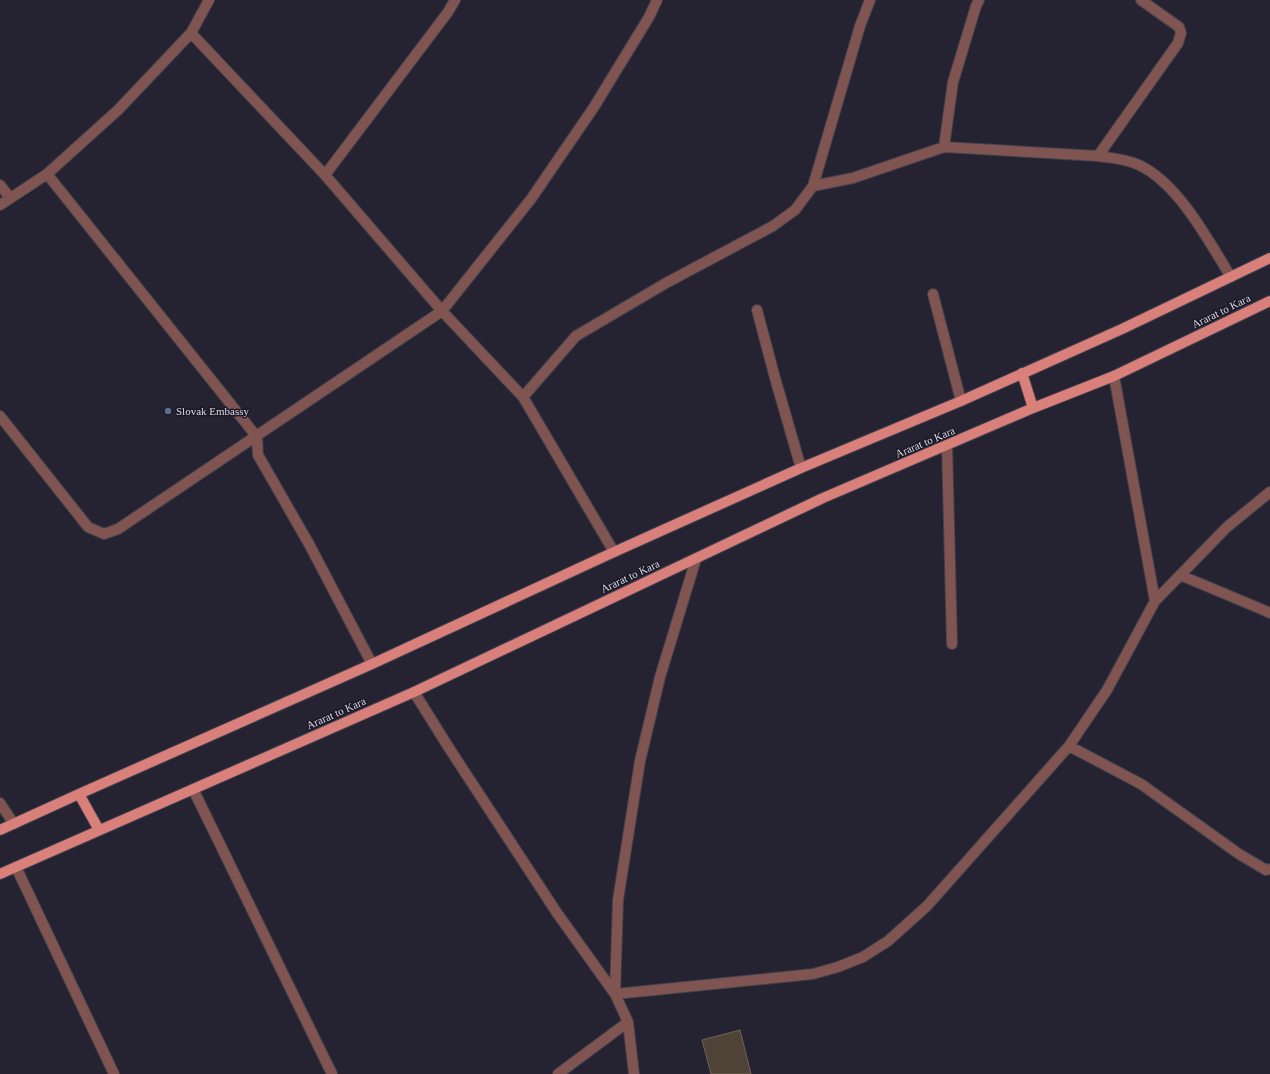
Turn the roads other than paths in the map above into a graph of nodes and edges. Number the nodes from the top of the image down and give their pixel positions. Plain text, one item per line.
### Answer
1 (209, 0) edge
2 (455, 0) edge
3 (657, 0) edge
4 (870, 0) edge
5 (979, 0) edge
6 (1141, 0) edge
7 (191, 32) junction
8 (944, 147) junction
9 (1098, 156) junction
10 (47, 174) junction
11 (325, 175) junction
12 (0, 185) edge
13 (813, 186) junction
14 (10, 198) junction
15 (0, 205) edge
16 (1270, 258) edge
17 (1231, 277) junction
18 (933, 294) dead end
19 (1270, 301) edge
20 (757, 310) dead end
21 (442, 311) junction
22 (1022, 373) junction
23 (1114, 376) junction
24 (523, 397) junction
25 (961, 401) junction
26 (1034, 408) junction
27 (0, 416) edge
28 (257, 437) junction
29 (947, 445) junction
30 (801, 468) junction
31 (1270, 492) edge
32 (614, 552) junction
33 (696, 559) junction
34 (1180, 575) junction
35 (1155, 601) junction
36 (1270, 613) edge
37 (952, 644) dead end
38 (372, 664) junction
39 (414, 692) junction
40 (1069, 746) junction
41 (193, 789) junction
42 (79, 794) junction
43 (0, 803) edge
44 (14, 824) junction
45 (0, 830) edge
46 (99, 830) junction
47 (16, 867) junction
48 (1270, 869) edge
49 (0, 874) edge
50 (615, 994) junction
51 (628, 1022) junction
52 (114, 1074) edge
53 (332, 1074) edge
54 (558, 1074) edge
55 (634, 1074) edge

1 - 7 street
2 - 11 street
3 - 21 street
4 - 13 street
5 - 8 street
6 - 9 street
7 - 10 street
7 - 11 street
8 - 9 street
8 - 13 street
9 - 17 street
10 - 14 street
10 - 28 street
11 - 21 street
12 - 14 street
13 - 24 street
14 - 15 street
16 - 17 main road
17 - 22 main road
18 - 25 street
19 - 23 main road, Ararat to Kara
20 - 30 street
21 - 24 street
21 - 28 street
22 - 25 main road
22 - 26 main road
23 - 26 main road, Ararat to Kara
23 - 35 street
24 - 32 street
25 - 30 main road
26 - 29 main road, Ararat to Kara
27 - 28 street
28 - 38 street
29 - 33 main road, Ararat to Kara
29 - 37 street
30 - 32 main road
31 - 34 street
32 - 38 main road
33 - 39 main road, Ararat to Kara
33 - 50 street
34 - 35 street
34 - 36 street
35 - 40 street
38 - 42 main road
39 - 41 main road, Ararat to Kara
39 - 50 street
40 - 48 street
40 - 50 street
41 - 46 main road, Ararat to Kara
41 - 53 street
42 - 44 main road
42 - 46 main road
43 - 44 street
44 - 45 main road
46 - 47 main road, Ararat to Kara
47 - 49 main road, Ararat to Kara
47 - 52 street
50 - 51 street
51 - 54 street
51 - 55 street

